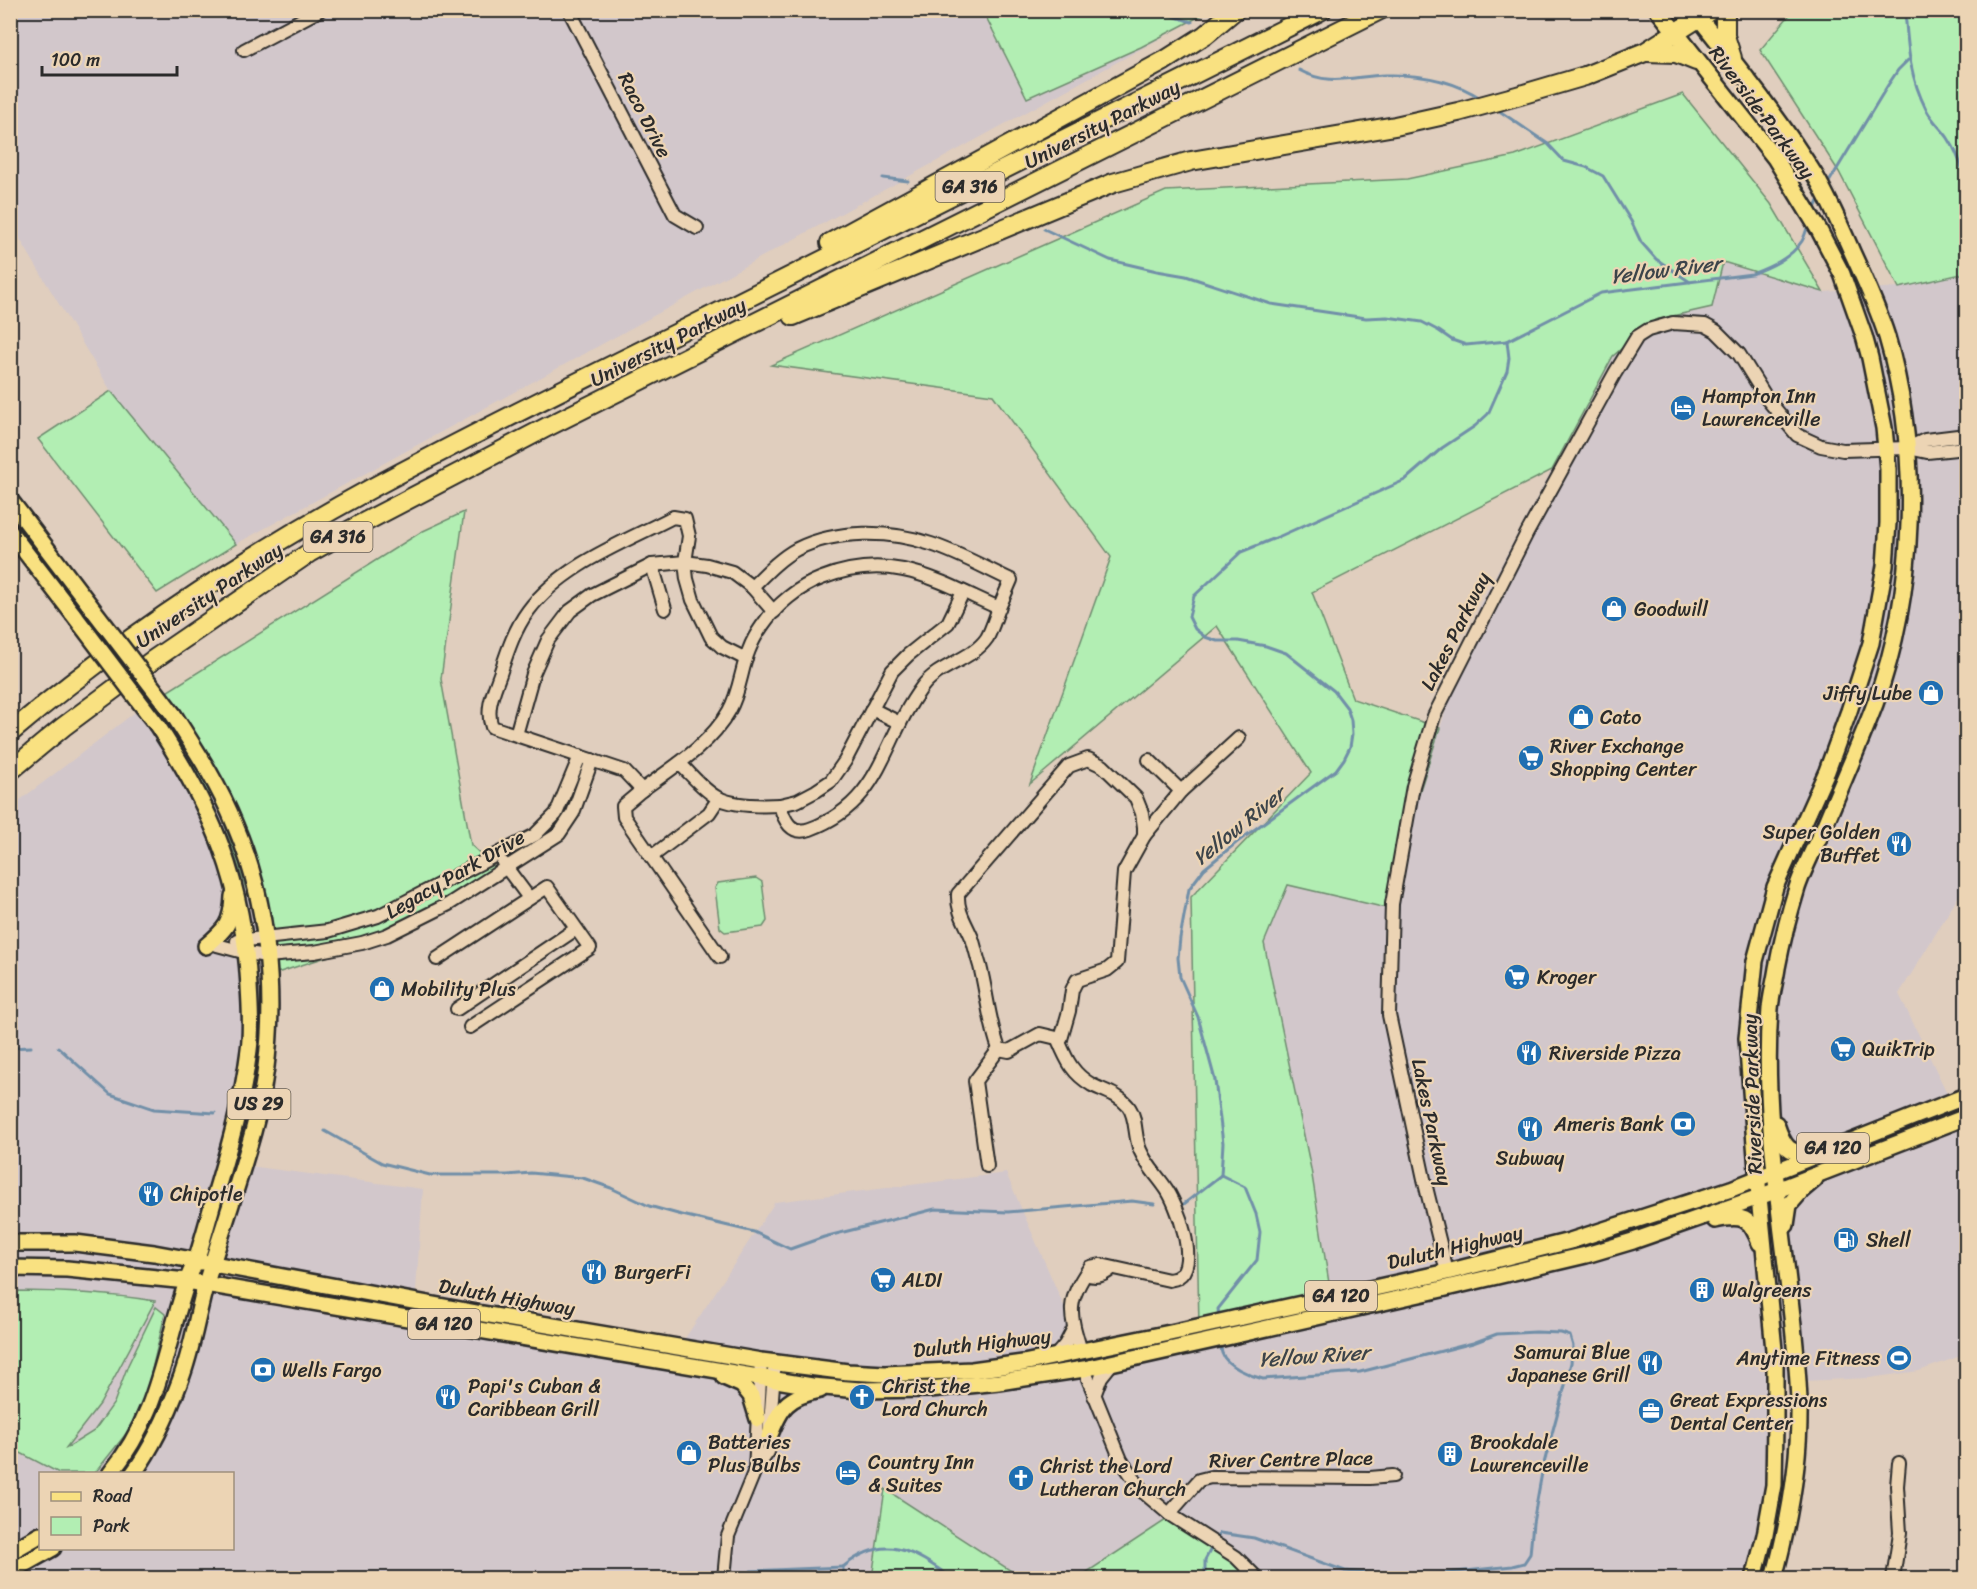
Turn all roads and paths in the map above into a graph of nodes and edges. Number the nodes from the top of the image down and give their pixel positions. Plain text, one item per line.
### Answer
1 (320, 10) edge
2 (569, 10) edge
3 (1235, 10) edge
4 (1322, 10) edge
5 (1380, 10) edge
6 (1658, 10) edge
7 (1725, 10) edge
8 (1701, 13) edge
9 (1675, 33) junction
10 (244, 50) dead end
11 (1645, 52) junction
12 (1732, 58) junction
13 (1696, 61) junction
14 (697, 228) dead end
15 (696, 353) junction
16 (617, 362) junction
17 (1966, 435) edge
18 (1908, 448) junction
19 (1966, 448) edge
20 (1887, 449) junction
21 (10, 500) edge
22 (10, 532) edge
23 (686, 562) junction
24 (652, 565) junction
25 (752, 587) junction
26 (963, 592) junction
27 (665, 609) dead end
28 (999, 609) junction
29 (774, 612) junction
30 (746, 659) junction
31 (872, 709) junction
32 (900, 723) junction
33 (10, 733) edge
34 (516, 735) junction
35 (1239, 738) dead end
36 (586, 758) junction
37 (1149, 760) dead end
38 (679, 763) junction
39 (10, 771) edge
40 (642, 790) junction
41 (1181, 791) junction
42 (719, 798) junction
43 (780, 805) junction
44 (1144, 836) junction
45 (496, 855) junction
46 (651, 857) junction
47 (507, 868) junction
48 (234, 881) junction
49 (529, 898) junction
50 (576, 928) junction
51 (265, 939) junction
52 (206, 946) dead end
53 (246, 946) junction
54 (267, 956) junction
55 (720, 957) dead end
56 (437, 958) dead end
57 (457, 1009) dead end
58 (470, 1027) dead end
59 (1060, 1041) junction
60 (999, 1049) junction
61 (1966, 1096) edge
62 (1771, 1110) junction
63 (1966, 1116) edge
64 (1890, 1126) junction
65 (1755, 1147) junction
66 (987, 1166) dead end
67 (1775, 1170) junction
68 (1824, 1171) junction
69 (1758, 1178) junction
70 (1731, 1189) junction
71 (1776, 1190) junction
72 (1759, 1197) junction
73 (1654, 1234) junction
74 (10, 1243) edge
75 (1783, 1249) junction
76 (1766, 1259) junction
77 (196, 1261) junction
78 (212, 1264) junction
79 (10, 1268) edge
80 (1447, 1272) junction
81 (187, 1281) junction
82 (206, 1284) junction
83 (1074, 1328) junction
84 (1170, 1333) junction
85 (1773, 1336) junction
86 (1081, 1351) junction
87 (1054, 1358) junction
88 (768, 1361) junction
89 (1113, 1362) junction
90 (702, 1367) junction
91 (1084, 1369) junction
92 (767, 1378) junction
93 (999, 1382) junction
94 (831, 1387) junction
95 (1094, 1396) junction
96 (1798, 1416) junction
97 (758, 1419) junction
98 (769, 1437) junction
99 (1899, 1463) dead end
100 (755, 1470) junction
101 (111, 1472) edge
102 (134, 1472) edge
103 (1393, 1476) dead end
104 (1169, 1514) junction
105 (39, 1536) edge
106 (48, 1550) edge
107 (10, 1552) edge
108 (10, 1572) edge
109 (724, 1578) edge
110 (1257, 1578) edge
111 (1754, 1578) edge
112 (1774, 1578) edge
113 (1893, 1578) edge

1 - 10 street
2 - 14 street, Raco Drive
3 - 16 highway
4 - 16 highway, University Parkway / GA 316
5 - 15 highway, University Parkway / GA 316
6 - 9 main road, Riverside Parkway
7 - 12 highway
8 - 9 highway
8 - 12 main road, Riverside Parkway
9 - 11 highway
9 - 13 main road, Riverside Parkway
11 - 13 highway
11 - 15 highway
12 - 18 main road, Riverside Parkway
13 - 20 main road, Riverside Parkway
15 - 39 highway, University Parkway / GA 316
16 - 33 highway, University Parkway / GA 316
17 - 18 street
18 - 19 street
18 - 20 street
18 - 62 main road, Riverside Parkway
20 - 65 main road, Riverside Parkway
20 - 80 street, Lakes Parkway
21 - 51 main road, US 29, bridge
22 - 48 main road, US 29, bridge
23 - 24 street
23 - 25 street
23 - 30 street
23 - 34 street
24 - 27 street
24 - 34 street
25 - 28 street
25 - 29 street
26 - 28 street
26 - 29 street
26 - 31 street
28 - 32 street
29 - 30 street
30 - 38 street
31 - 32 street
31 - 43 street
32 - 43 street
34 - 36 street
35 - 41 street
36 - 40 street
36 - 45 street, Legacy Park Drive
36 - 47 street, Legacy Park Drive
37 - 41 street
38 - 40 street
38 - 42 street
40 - 46 street
41 - 44 street
42 - 43 street
42 - 46 street
44 - 59 street
44 - 60 street
45 - 47 street
45 - 51 street, Legacy Park Drive
46 - 55 street
47 - 49 street
47 - 54 street, Legacy Park Drive
48 - 52 main road
48 - 53 main road, US 29
49 - 50 street
49 - 56 street
50 - 57 street
50 - 58 street
51 - 53 street, Legacy Park Drive
51 - 54 main road, US 29
53 - 54 street, Legacy Park Drive
53 - 77 main road, US 29
54 - 78 main road, US 29
59 - 60 street
59 - 83 street
60 - 66 street
61 - 64 main road, Duluth Highway / GA 120
62 - 64 main road
62 - 67 main road, Riverside Parkway
63 - 68 main road, Duluth Highway / GA 120
64 - 67 main road, Duluth Highway / GA 120
65 - 69 main road, Riverside Parkway
65 - 70 main road
67 - 69 main road, Duluth Highway / GA 120
67 - 71 main road, Riverside Parkway
68 - 71 main road, Duluth Highway / GA 120
68 - 75 main road
69 - 70 main road, Duluth Highway / GA 120
69 - 72 main road, Riverside Parkway
70 - 80 main road, Duluth Highway / GA 120
71 - 72 main road, Duluth Highway / GA 120
71 - 75 main road, Riverside Parkway
72 - 73 main road, Duluth Highway / GA 120
72 - 76 main road, Riverside Parkway
73 - 76 main road
73 - 89 main road, Duluth Highway / GA 120
74 - 77 main road, Duluth Highway / GA 120
75 - 96 main road, Riverside Parkway
76 - 85 main road, Riverside Parkway
77 - 78 main road, Duluth Highway / GA 120
77 - 81 main road
78 - 82 main road, US 29
78 - 88 main road, Duluth Highway / GA 120
79 - 81 main road, Duluth Highway / GA 120
80 - 84 main road, Duluth Highway / GA 120
81 - 82 main road, Duluth Highway / GA 120
81 - 101 main road
82 - 90 main road, Duluth Highway / GA 120
82 - 102 main road
83 - 86 street
83 - 87 street
84 - 86 main road, Duluth Highway / GA 120
84 - 91 main road
85 - 96 main road
85 - 111 main road, Riverside Parkway
86 - 87 main road, Duluth Highway / GA 120
86 - 93 main road
87 - 88 main road, Duluth Highway / GA 120
88 - 92 street
89 - 91 main road, Duluth Highway / GA 120
89 - 95 street
90 - 92 main road, Duluth Highway / GA 120
90 - 97 main road
91 - 93 main road, Duluth Highway / GA 120
91 - 95 street
92 - 94 main road, Duluth Highway / GA 120
92 - 97 street
92 - 98 street
93 - 94 main road, Duluth Highway / GA 120
94 - 98 main road
95 - 104 street
96 - 112 main road, Riverside Parkway
97 - 100 street
98 - 100 street
99 - 113 street
100 - 109 street
103 - 104 street, River Centre Place
104 - 110 street
105 - 107 main road
106 - 108 main road

